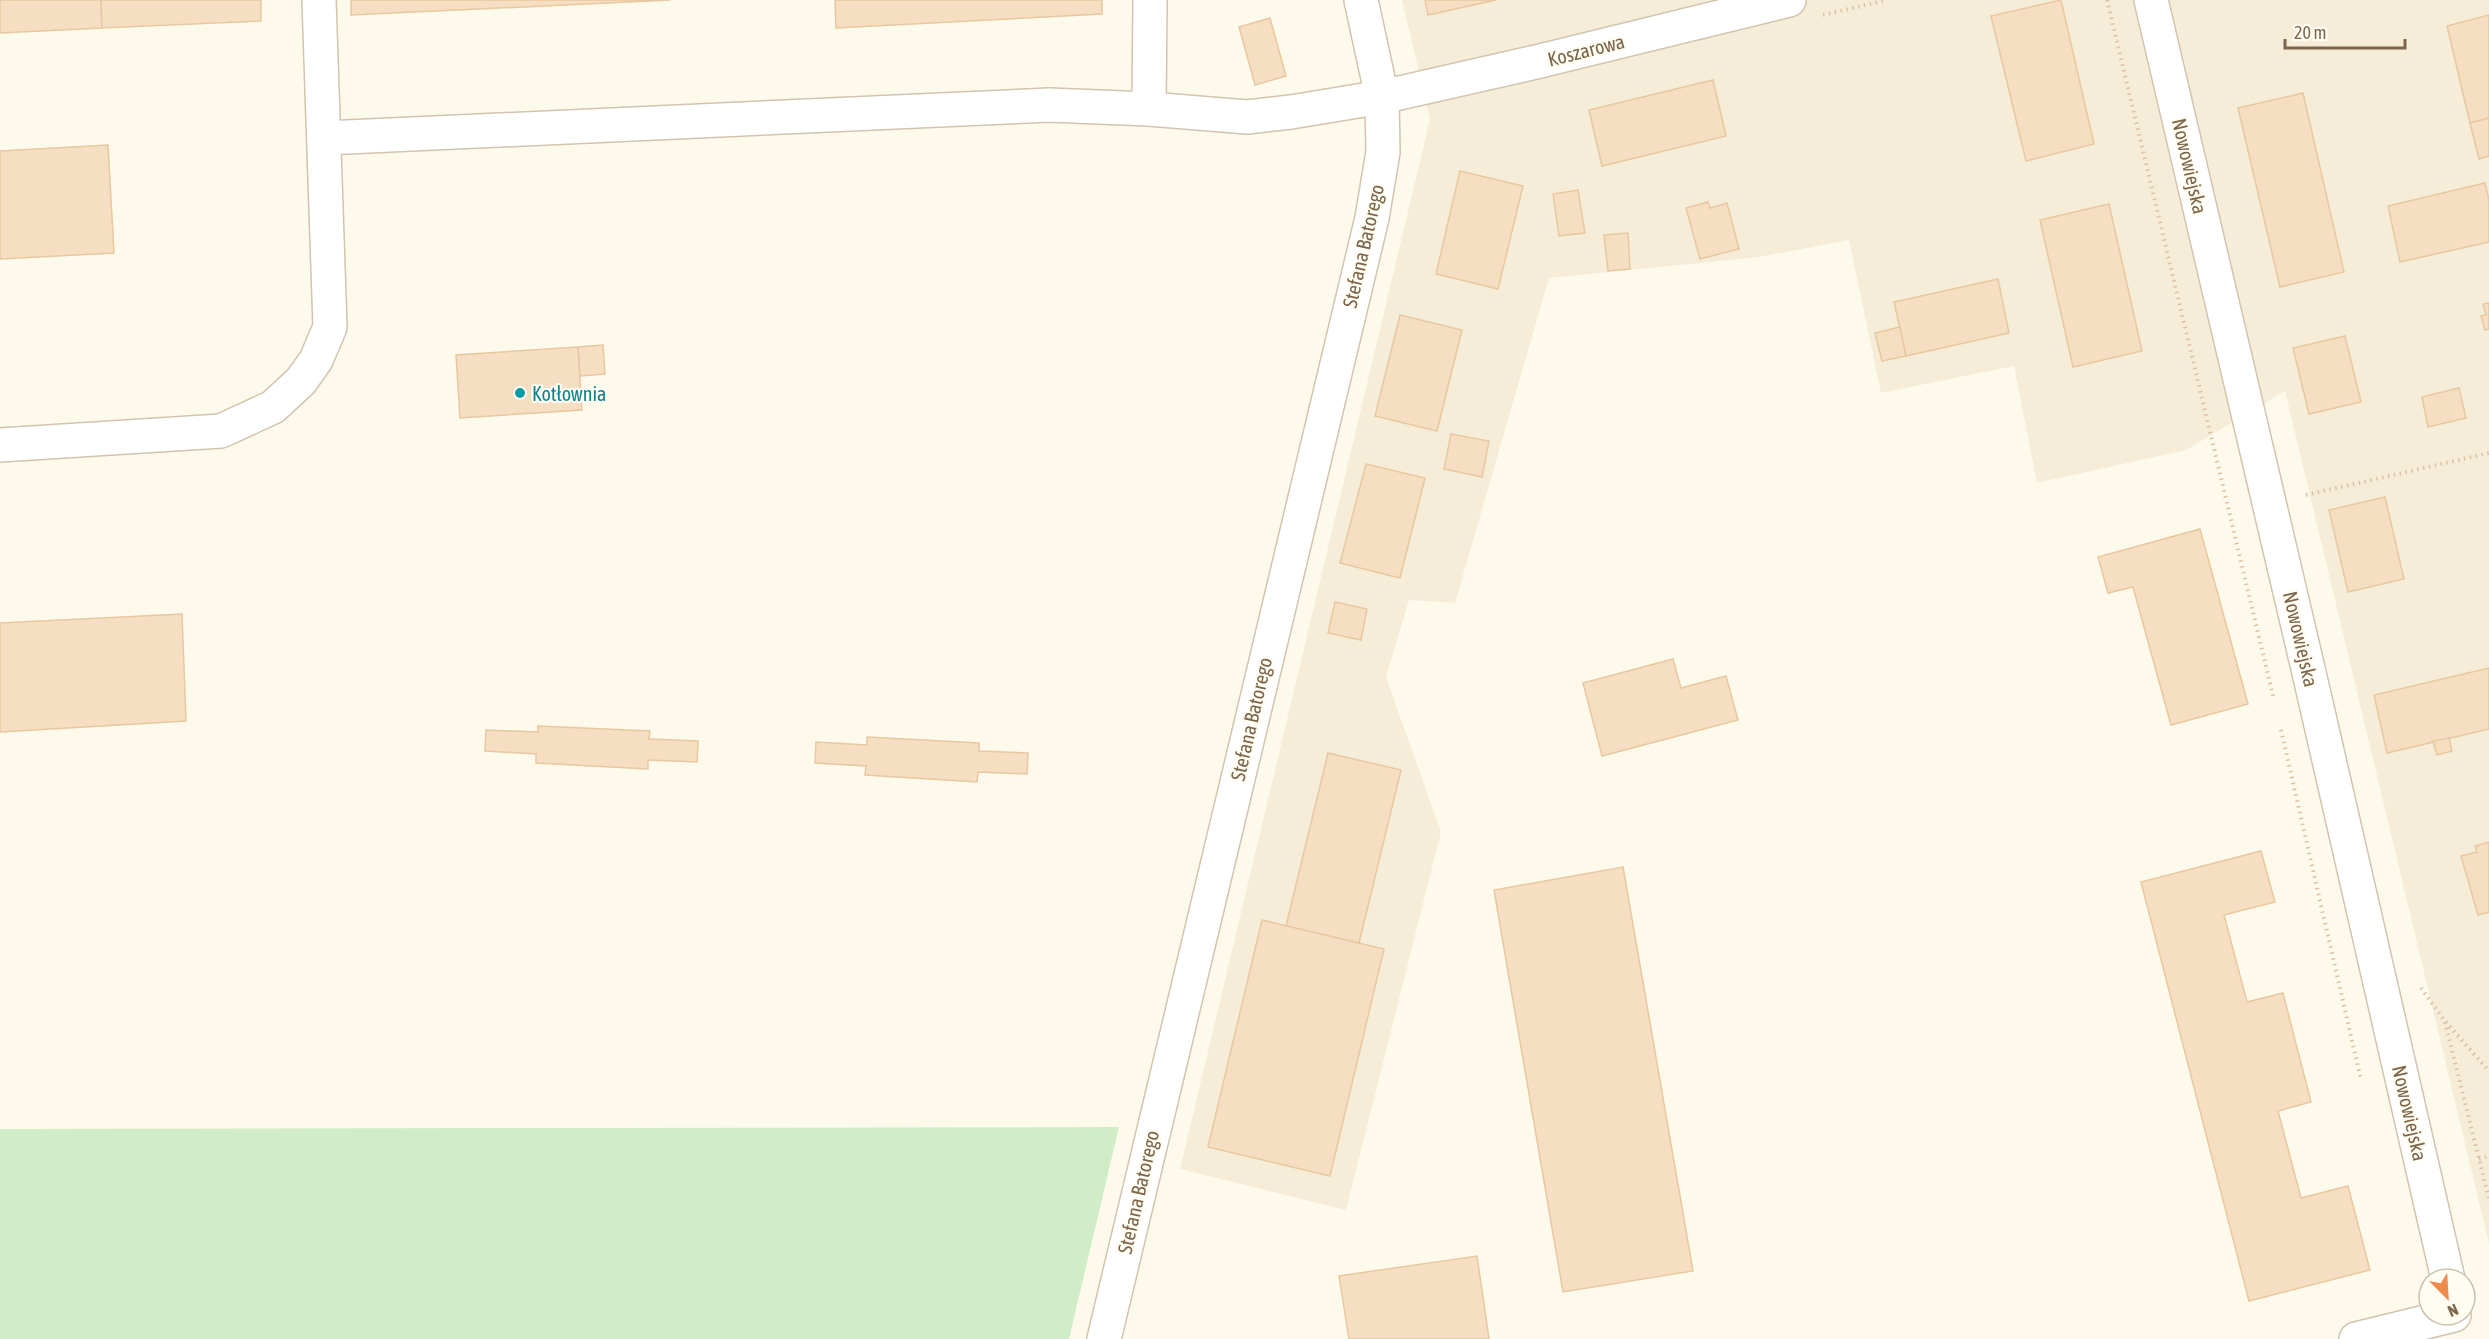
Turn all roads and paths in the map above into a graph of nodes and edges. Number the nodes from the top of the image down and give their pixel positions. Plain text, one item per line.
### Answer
1 (319, 0) edge
2 (1150, 0) edge
3 (1361, 0) edge
4 (1789, 0) edge
5 (1887, 0) edge
6 (2107, 0) edge
7 (2151, 0) edge
8 (1818, 16) dead end
9 (1382, 97) junction
10 (1149, 109) junction
11 (325, 138) junction
12 (0, 445) edge
13 (2489, 453) edge
14 (2298, 497) dead end
15 (2276, 709) dead end
16 (2278, 721) dead end
17 (2489, 1071) edge
18 (2362, 1086) dead end
19 (2489, 1156) edge
20 (2479, 1158) junction
21 (2489, 1197) edge
22 (2445, 1267) edge
23 (2417, 1324) edge
24 (1104, 1339) edge
25 (2356, 1339) edge

1 - 11 street
2 - 10 street
3 - 9 street, Stefana Batorego
4 - 9 street, Koszarowa
5 - 8 path
6 - 15 path
7 - 22 street, Nowowiejska
9 - 10 street, Koszarowa
9 - 24 street, Stefana Batorego
10 - 11 street, Koszarowa
11 - 12 street
13 - 14 path
16 - 18 path
17 - 20 path
19 - 20 path
20 - 21 path
23 - 25 street

